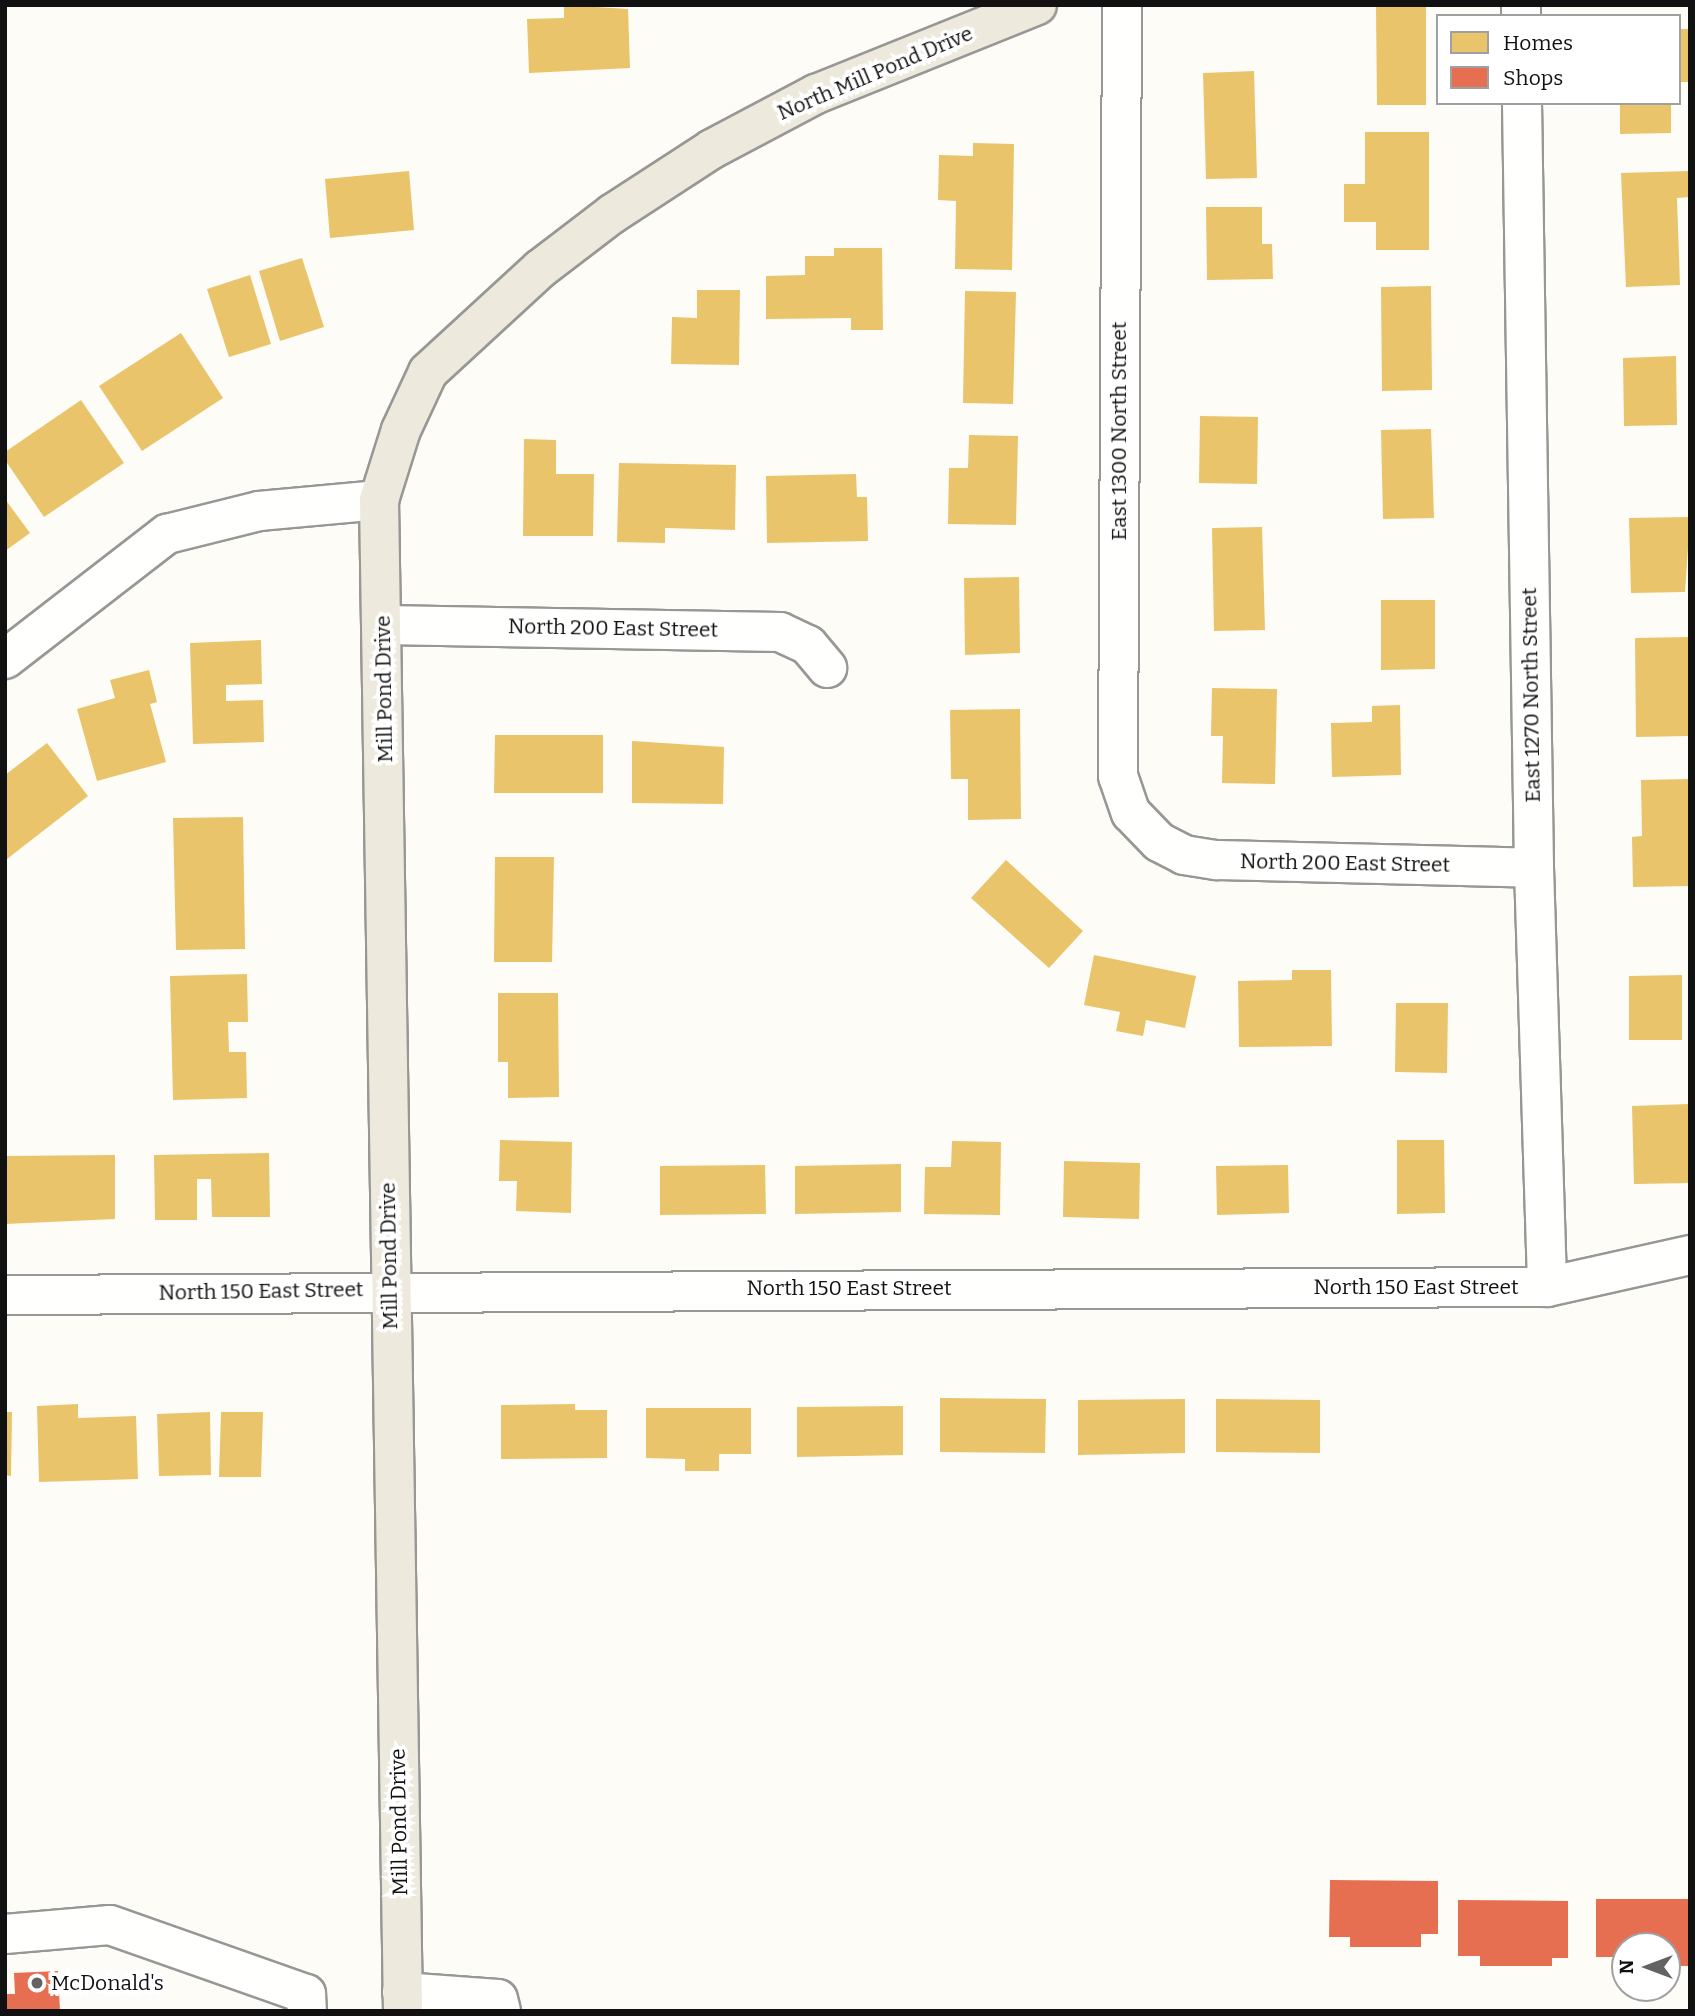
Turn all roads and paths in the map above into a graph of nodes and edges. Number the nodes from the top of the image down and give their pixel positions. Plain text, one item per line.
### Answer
1 (1037, 5) edge
2 (1122, 5) edge
3 (1522, 105) edge
4 (379, 500) junction
5 (384, 625) junction
6 (5, 659) edge
7 (827, 668) dead end
8 (1159, 842) joint
9 (1534, 867) junction
10 (1690, 1255) edge
11 (1547, 1287) junction
12 (390, 1289) junction
13 (5, 1295) edge
14 (5, 1934) edge
15 (403, 2002) edge
16 (307, 2011) edge
17 (501, 2011) edge

1 - 4 main road, North Mill Pond Drive
2 - 8 street, East 1300 North Street
3 - 9 street, East 1270 North Street
4 - 5 main road, Mill Pond Drive
4 - 6 street
5 - 7 street, North 200 East Street
5 - 12 main road, Mill Pond Drive
8 - 9 street, North 200 East Street
9 - 11 street, East 1270 North Street
10 - 11 street, North 150 East Street
11 - 12 street, North 150 East Street
12 - 13 street, North 150 East Street
12 - 15 main road, Mill Pond Drive
14 - 16 street
15 - 17 street

